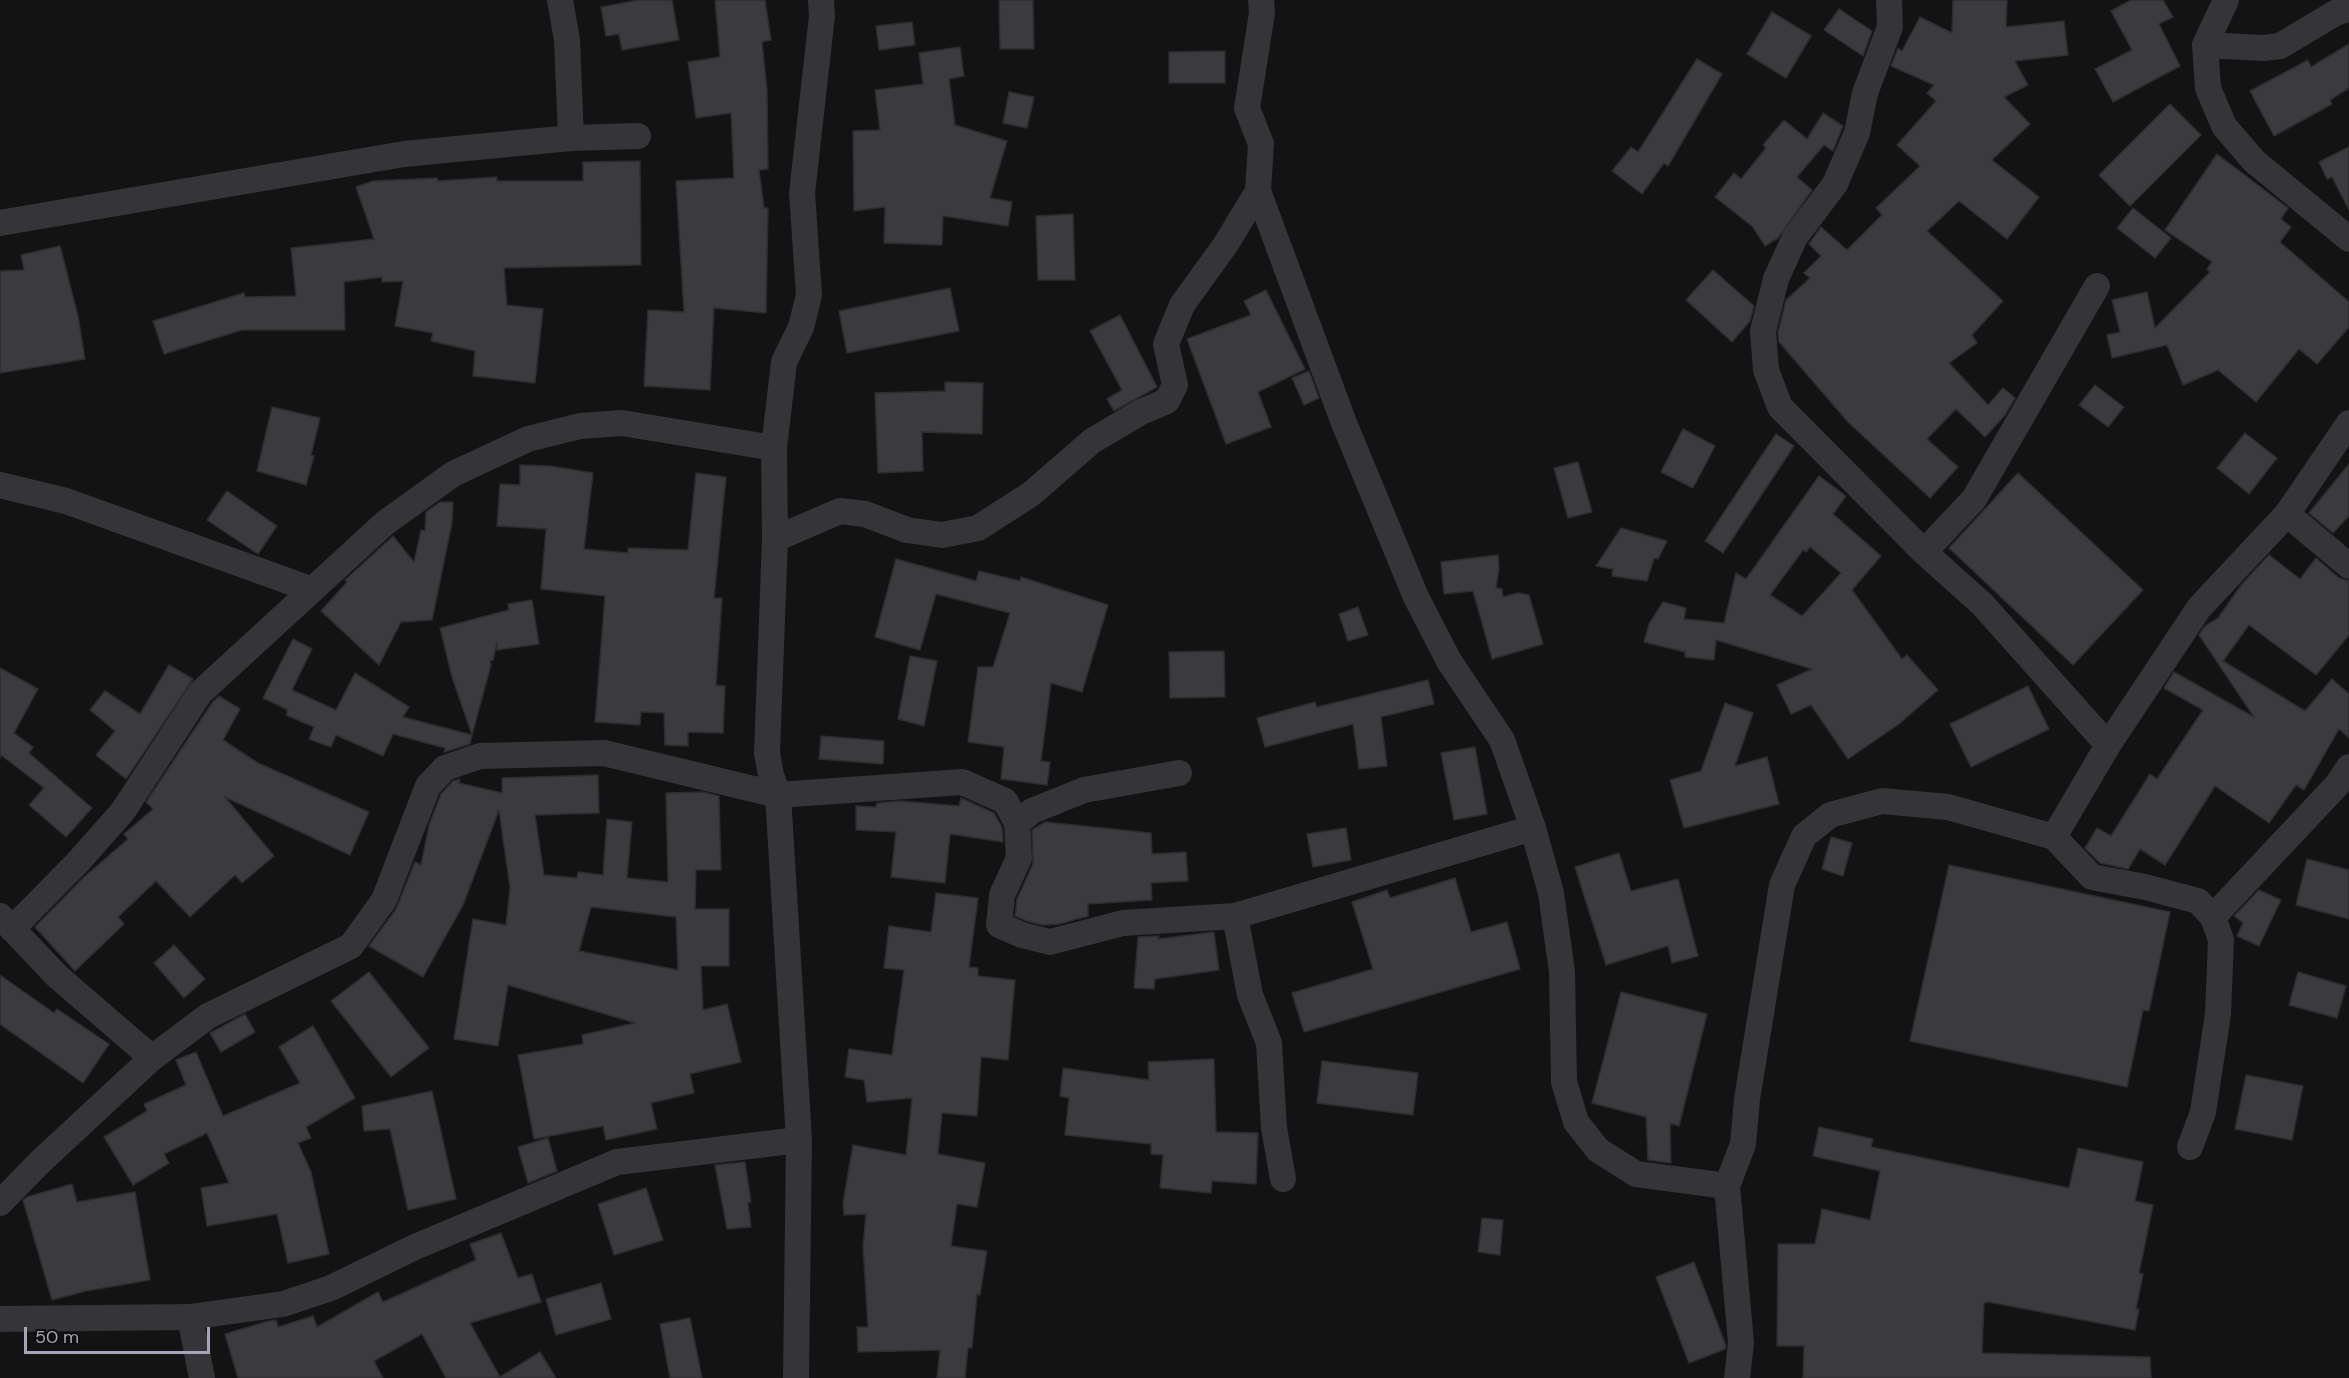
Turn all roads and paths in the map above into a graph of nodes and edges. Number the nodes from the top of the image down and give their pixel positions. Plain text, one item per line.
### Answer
1 (560, 0) edge
2 (821, 0) edge
3 (1261, 0) edge
4 (1889, 0) edge
5 (2226, 0) edge
6 (2349, 9) edge
7 (2205, 45) junction
8 (638, 136) dead end
9 (571, 138) junction
10 (1258, 191) junction
11 (0, 223) edge
12 (2349, 239) edge
13 (2097, 286) dead end
14 (2349, 423) edge
15 (774, 448) junction
16 (0, 485) edge
17 (2287, 514) junction
18 (775, 539) junction
19 (1924, 552) junction
20 (2349, 566) edge
21 (310, 589) junction
22 (2108, 745) junction
23 (2349, 767) edge
24 (1179, 773) dead end
25 (778, 795) junction
26 (1017, 824) junction
27 (1533, 828) junction
28 (2054, 837) junction
29 (1235, 916) junction
30 (2213, 917) junction
31 (6, 922) edge
32 (152, 1058) junction
33 (799, 1140) junction
34 (2190, 1147) dead end
35 (1283, 1179) dead end
36 (1727, 1186) junction
37 (0, 1203) edge
38 (190, 1317) junction
39 (0, 1319) edge
40 (202, 1378) edge
41 (795, 1378) edge
42 (1737, 1378) edge

1 - 9 street
2 - 15 street
3 - 10 street
4 - 19 street
5 - 7 street
6 - 7 street
7 - 12 street
8 - 9 street
9 - 11 street
10 - 18 street
10 - 27 street
13 - 19 street
14 - 17 street
15 - 18 street
15 - 21 street
16 - 21 street
17 - 20 street
17 - 22 street
18 - 25 street
19 - 22 street
21 - 31 street
22 - 28 street
23 - 30 street
24 - 26 street
25 - 26 street
25 - 32 street
25 - 33 street
26 - 29 street
27 - 29 street
27 - 36 street
28 - 30 street
28 - 36 street
29 - 35 street
30 - 34 street
31 - 32 street
32 - 37 street
33 - 38 street
33 - 41 street
36 - 42 street
38 - 39 street
38 - 40 street

